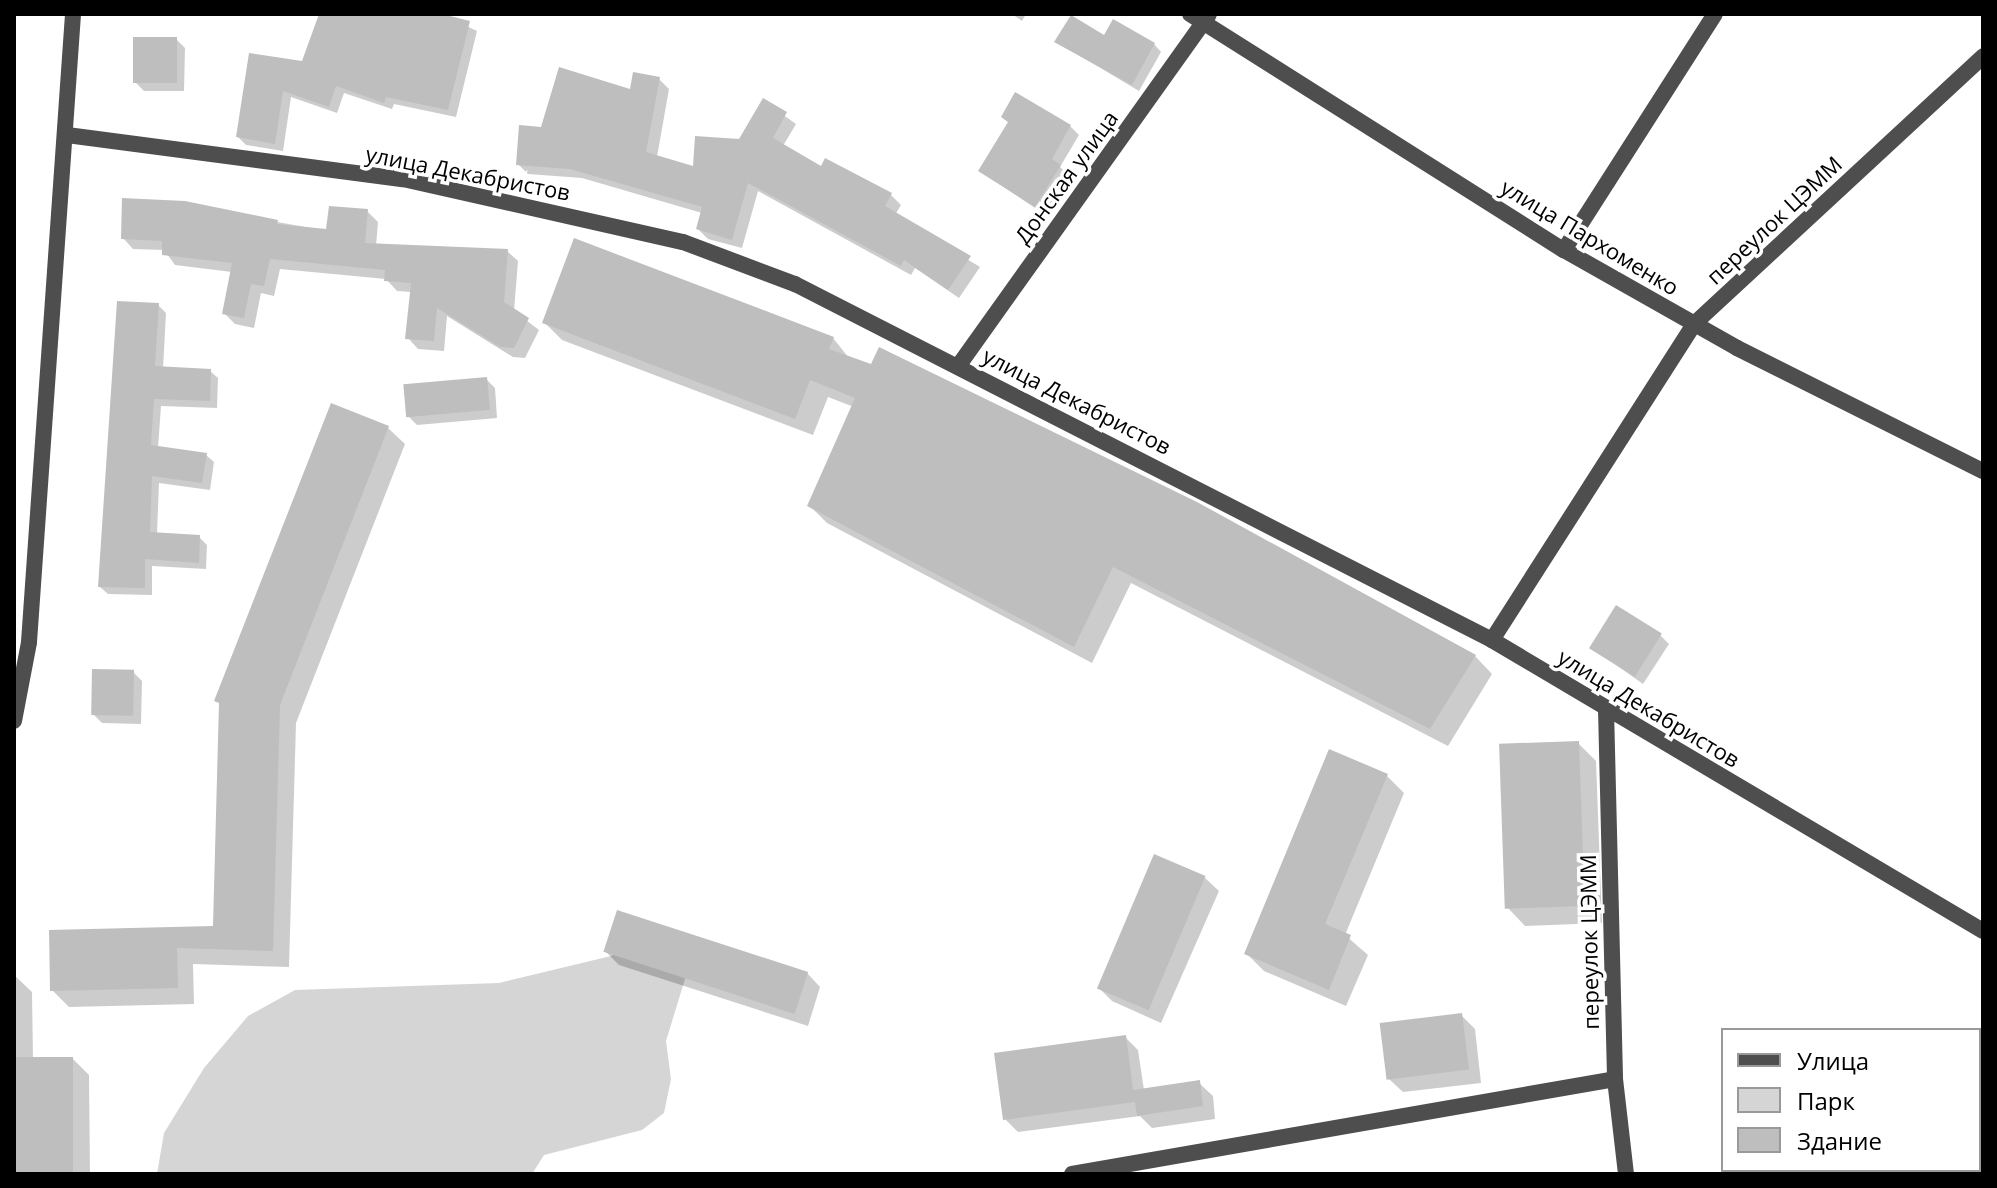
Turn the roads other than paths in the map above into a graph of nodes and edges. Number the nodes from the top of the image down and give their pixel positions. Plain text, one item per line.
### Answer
1 (73, 14) edge
2 (1715, 14) edge
3 (1201, 17) edge
4 (1983, 56) edge
5 (67, 135) junction
6 (1564, 250) junction
7 (1694, 324) junction
8 (959, 365) junction
9 (1983, 471) edge
10 (1492, 640) junction
11 (1606, 709) junction
12 (14, 721) edge
13 (1983, 931) edge
14 (1615, 1079) junction
15 (1072, 1174) edge
16 (1626, 1174) edge

1 - 5 street
2 - 6 street
3 - 6 street, улица Пархоменко
3 - 8 street, Донская улица
4 - 7 street, переулок ЦЭММ
5 - 8 street, улица Декабристов
5 - 12 street
6 - 7 street, улица Пархоменко
7 - 9 street, улица Пархоменко
7 - 10 street, переулок ЦЭММ
8 - 10 street, улица Декабристов
10 - 11 street, улица Декабристов
11 - 13 street, улица Декабристов
11 - 14 street, переулок ЦЭММ
14 - 15 street
14 - 16 street, переулок ЦЭММ

